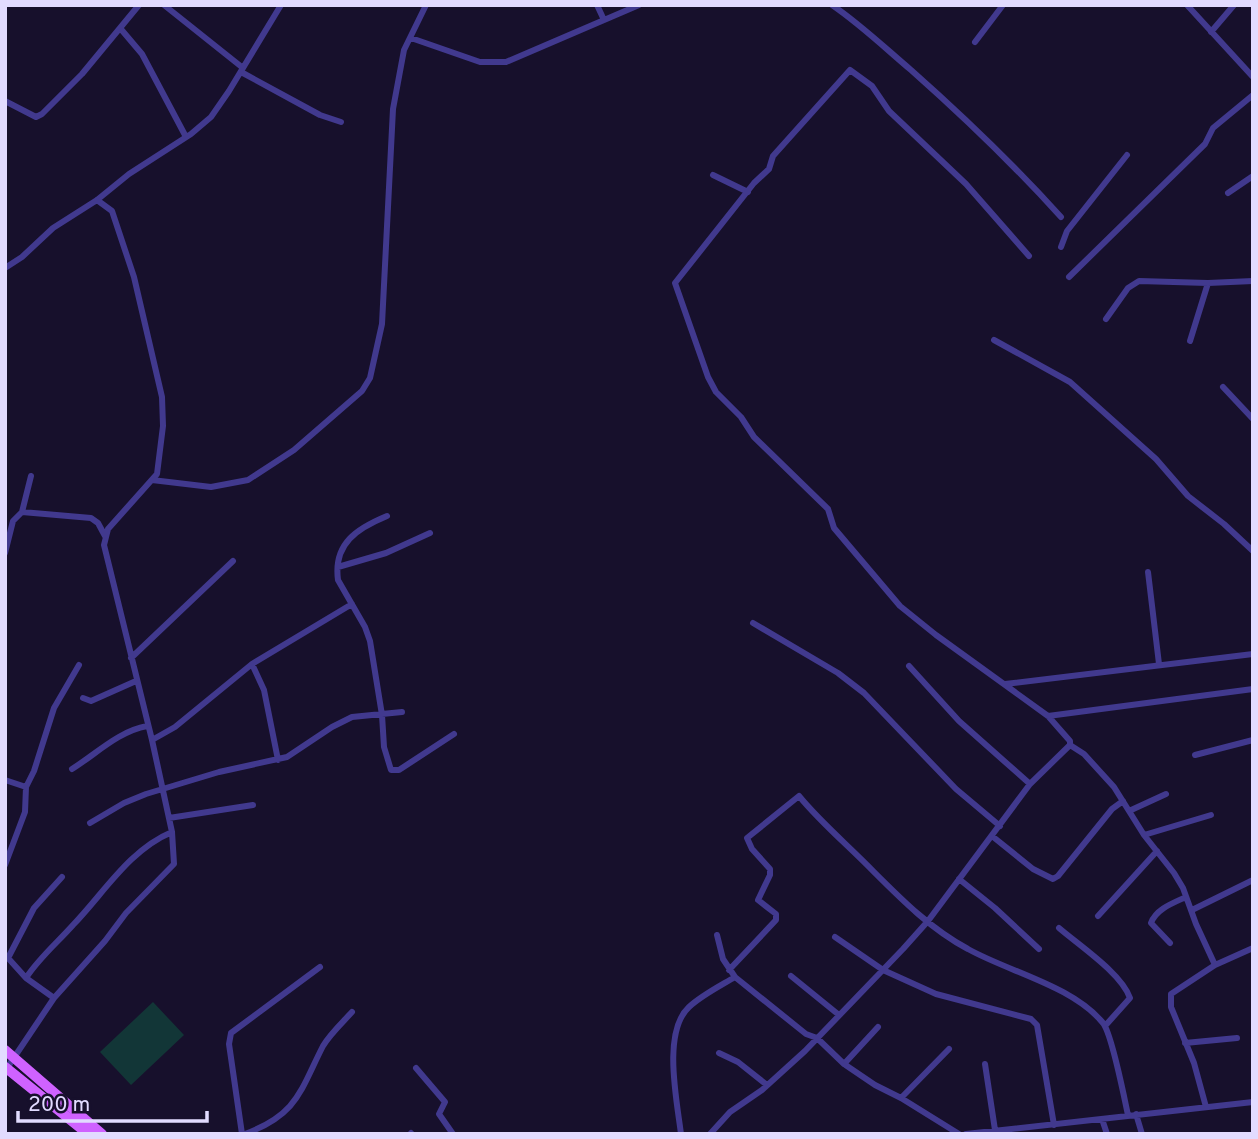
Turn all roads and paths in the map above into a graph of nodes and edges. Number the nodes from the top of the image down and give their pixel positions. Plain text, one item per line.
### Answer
1 (139, 5) edge
2 (164, 5) edge
3 (281, 5) edge
4 (426, 5) edge
5 (597, 5) edge
6 (639, 5) edge
7 (832, 5) edge
8 (1003, 5) edge
9 (1187, 5) edge
10 (1234, 5) edge
11 (604, 20) junction
12 (120, 29) junction
13 (1211, 32) junction
14 (411, 38) junction
15 (975, 42) dead end
16 (242, 70) junction
17 (1253, 76) edge
18 (1253, 95) edge
19 (5, 101) edge
20 (341, 122) dead end
21 (186, 137) junction
22 (1127, 155) dead end
23 (713, 175) dead end
24 (1253, 176) edge
25 (747, 192) junction
26 (1228, 194) dead end
27 (97, 200) junction
28 (1061, 217) dead end
29 (1061, 247) dead end
30 (1029, 256) dead end
31 (5, 268) edge
32 (1069, 277) dead end
33 (1253, 281) edge
34 (1208, 283) junction
35 (1106, 318) dead end
36 (994, 340) dead end
37 (1190, 341) dead end
38 (1223, 387) dead end
39 (1253, 419) edge
40 (31, 476) dead end
41 (152, 480) junction
42 (22, 512) junction
43 (387, 516) dead end
44 (5, 518) edge
45 (13, 521) junction
46 (430, 533) dead end
47 (105, 536) junction
48 (1253, 551) edge
49 (5, 553) edge
50 (233, 561) dead end
51 (338, 567) junction
52 (1148, 572) dead end
53 (352, 604) junction
54 (753, 623) dead end
55 (1253, 654) edge
56 (131, 658) junction
57 (252, 664) junction
58 (1159, 664) junction
59 (79, 665) dead end
60 (909, 666) dead end
61 (136, 681) junction
62 (1004, 685) junction
63 (1253, 689) edge
64 (83, 698) dead end
65 (402, 712) dead end
66 (382, 715) junction
67 (1048, 716) junction
68 (147, 726) junction
69 (454, 734) dead end
70 (152, 740) junction
71 (1253, 740) edge
72 (1070, 745) junction
73 (1195, 755) dead end
74 (278, 760) junction
75 (72, 769) dead end
76 (5, 780) edge
77 (1030, 784) junction
78 (26, 787) junction
79 (163, 789) junction
80 (1167, 794) dead end
81 (1123, 801) junction
82 (253, 805) dead end
83 (1129, 811) junction
84 (1211, 815) dead end
85 (169, 818) junction
86 (90, 823) dead end
87 (1000, 826) junction
88 (172, 832) junction
89 (1144, 835) junction
90 (992, 836) junction
91 (1157, 850) junction
92 (5, 865) edge
93 (62, 877) dead end
94 (959, 879) junction
95 (1253, 880) edge
96 (1186, 897) junction
97 (1192, 910) junction
98 (1098, 916) dead end
99 (928, 921) junction
100 (1059, 928) dead end
101 (717, 934) dead end
102 (835, 937) dead end
103 (1170, 943) dead end
104 (1253, 948) edge
105 (1040, 949) dead end
106 (1215, 965) junction
107 (320, 967) dead end
108 (729, 970) junction
109 (883, 970) junction
110 (791, 976) dead end
111 (735, 977) junction
112 (26, 978) junction
113 (54, 998) junction
114 (352, 1012) dead end
115 (839, 1015) junction
116 (1105, 1026) junction
117 (878, 1027) dead end
118 (817, 1038) junction
119 (1237, 1038) dead end
120 (1185, 1043) junction
121 (949, 1049) dead end
122 (719, 1053) dead end
123 (10, 1054) edge
124 (844, 1064) junction
125 (985, 1064) dead end
126 (6, 1068) edge
127 (416, 1068) dead end
128 (767, 1085) junction
129 (901, 1098) junction
130 (1253, 1102) edge
131 (1206, 1107) junction
132 (1136, 1114) junction
133 (1128, 1115) junction
134 (1102, 1119) junction
135 (1054, 1125) junction
136 (995, 1130) junction
137 (1024, 1131) edge
138 (88, 1134) edge
139 (102, 1134) edge
140 (243, 1134) edge
141 (453, 1134) edge
142 (681, 1134) edge
143 (709, 1134) edge
144 (959, 1134) edge
145 (966, 1134) edge
146 (1107, 1134) edge
147 (1142, 1134) edge

1 - 12 street
2 - 16 street
3 - 16 street
4 - 14 street
5 - 11 street
6 - 11 street
7 - 28 street
8 - 15 street
9 - 13 street
10 - 13 street
11 - 14 street
12 - 19 street
12 - 21 street
13 - 17 street
14 - 41 street
16 - 20 street
16 - 21 street
18 - 32 street
21 - 27 street
22 - 29 street
23 - 25 street
24 - 26 street
25 - 30 street
25 - 62 street
27 - 31 street
27 - 41 street
33 - 34 street
34 - 35 street
34 - 37 street
36 - 48 street
38 - 39 street
40 - 42 street
41 - 47 street
42 - 45 street
42 - 47 street
43 - 51 street
44 - 45 street
45 - 49 street
46 - 51 street
47 - 56 street
50 - 56 street
51 - 53 street
52 - 58 street
53 - 57 street
53 - 66 street
54 - 87 street
55 - 58 street
56 - 61 street
57 - 70 street
57 - 74 street
58 - 62 street
59 - 78 street
60 - 77 street
61 - 64 street
61 - 68 street
62 - 67 street
63 - 67 street
65 - 66 street
66 - 69 street
66 - 74 street
67 - 72 street
68 - 70 street
68 - 75 street
70 - 79 street
71 - 73 street
72 - 77 street
72 - 81 street
74 - 79 street
76 - 78 street
77 - 87 street
78 - 92 street
79 - 85 street
79 - 86 street
80 - 83 street
81 - 83 street
81 - 90 street
82 - 85 street
83 - 89 street
84 - 89 street
85 - 88 street
87 - 90 street
88 - 112 street
88 - 113 street
89 - 91 street
90 - 94 street
91 - 96 street
91 - 98 street
93 - 112 street
94 - 99 street
94 - 105 street
95 - 97 street
96 - 97 street
96 - 103 street
97 - 106 street
99 - 108 street
99 - 109 street
99 - 116 street
100 - 116 street
101 - 108 street
102 - 109 street
104 - 106 street
106 - 120 street
107 - 140 street
108 - 111 street
109 - 115 street
109 - 135 street
110 - 115 street
111 - 118 street
111 - 142 street
112 - 113 street
113 - 123 street
114 - 140 street
115 - 118 street
116 - 133 street
117 - 124 street
118 - 124 street
118 - 128 street
119 - 120 street
120 - 131 street
121 - 129 street
122 - 128 street
123 - 126 street
123 - 139 main road
124 - 129 street
125 - 136 street
126 - 138 main road
127 - 141 street
128 - 143 street
129 - 144 street
130 - 131 street
131 - 132 street
132 - 133 street
132 - 147 street
133 - 134 street
134 - 135 street
134 - 146 street
135 - 137 street
136 - 137 street
136 - 145 street

